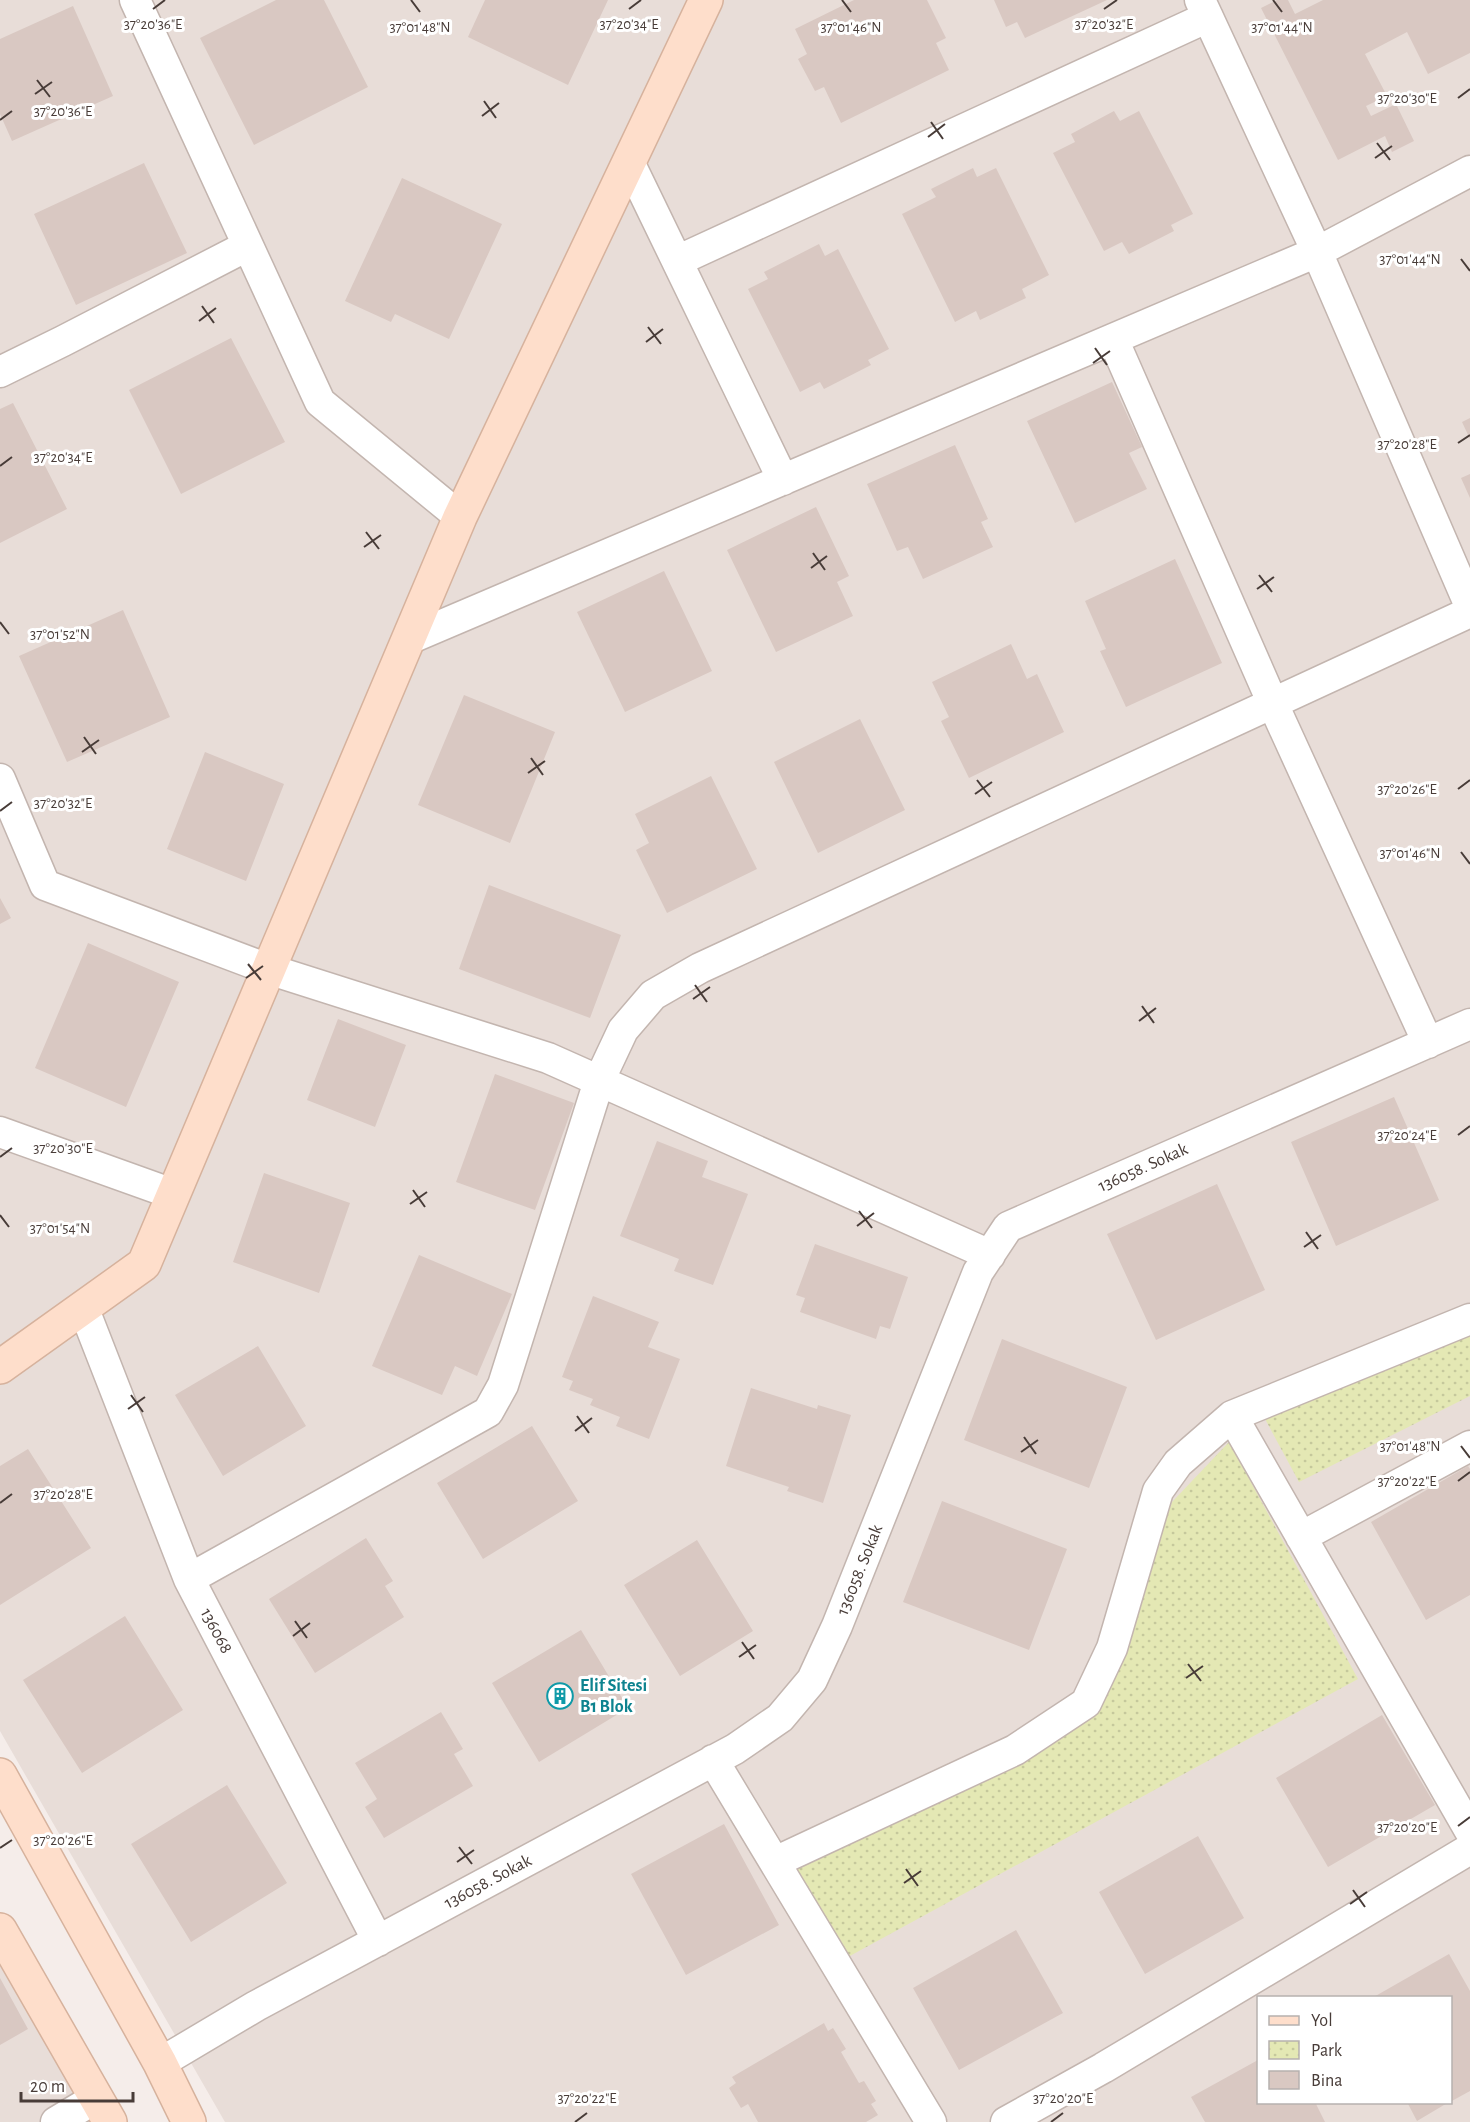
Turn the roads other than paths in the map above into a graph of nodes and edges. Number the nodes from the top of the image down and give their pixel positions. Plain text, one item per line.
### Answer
1 (135, 0) edge
2 (706, 0) edge
3 (1204, 9) edge
4 (629, 162) junction
5 (1470, 171) edge
6 (247, 246) junction
7 (1317, 252) junction
8 (677, 261) junction
9 (1113, 339) junction
10 (0, 372) edge
11 (783, 480) junction
12 (460, 517) junction
13 (1470, 606) edge
14 (1470, 612) edge
15 (409, 639) junction
16 (1273, 704) junction
17 (0, 779) edge
18 (268, 969) junction
19 (1470, 1024) edge
20 (1428, 1043) junction
21 (599, 1081) junction
22 (0, 1132) edge
23 (173, 1194) junction
24 (990, 1254) junction
25 (83, 1307) junction
26 (1470, 1319) edge
27 (0, 1367) edge
28 (1232, 1416) junction
29 (1470, 1446) edge
30 (1301, 1537) junction
31 (189, 1579) junction
32 (713, 1760) junction
33 (0, 1776) edge
34 (1470, 1831) edge
35 (1470, 1849) edge
36 (775, 1862) junction
37 (0, 1930) edge
38 (378, 1941) junction
39 (160, 2063) junction
40 (103, 2110) edge
41 (56, 2122) edge
42 (189, 2122) edge
43 (931, 2122) edge
44 (1006, 2122) edge

1 - 6 street
2 - 4 street
3 - 7 street
3 - 8 street
4 - 8 street
4 - 12 street
5 - 7 street
6 - 10 street
6 - 12 street
7 - 9 street
7 - 13 street
8 - 11 street
9 - 11 street
9 - 16 street
11 - 15 street
12 - 15 street
14 - 16 street
15 - 18 street
16 - 20 street
16 - 21 street
17 - 18 street
18 - 21 street
18 - 23 street
19 - 20 street, 136058. Sokak
20 - 24 street, 136058. Sokak
21 - 24 street
21 - 31 street
22 - 23 street
23 - 25 street
24 - 32 street, 136058. Sokak
25 - 27 street
25 - 31 street, 136068
26 - 28 street
28 - 30 street
28 - 36 street
29 - 30 street
30 - 34 street
31 - 38 street, 136068
32 - 36 street
32 - 38 street, 136058. Sokak
33 - 39 street
35 - 44 street
36 - 43 street
37 - 40 street
38 - 39 street, 136058. Sokak
39 - 42 street
40 - 41 street

